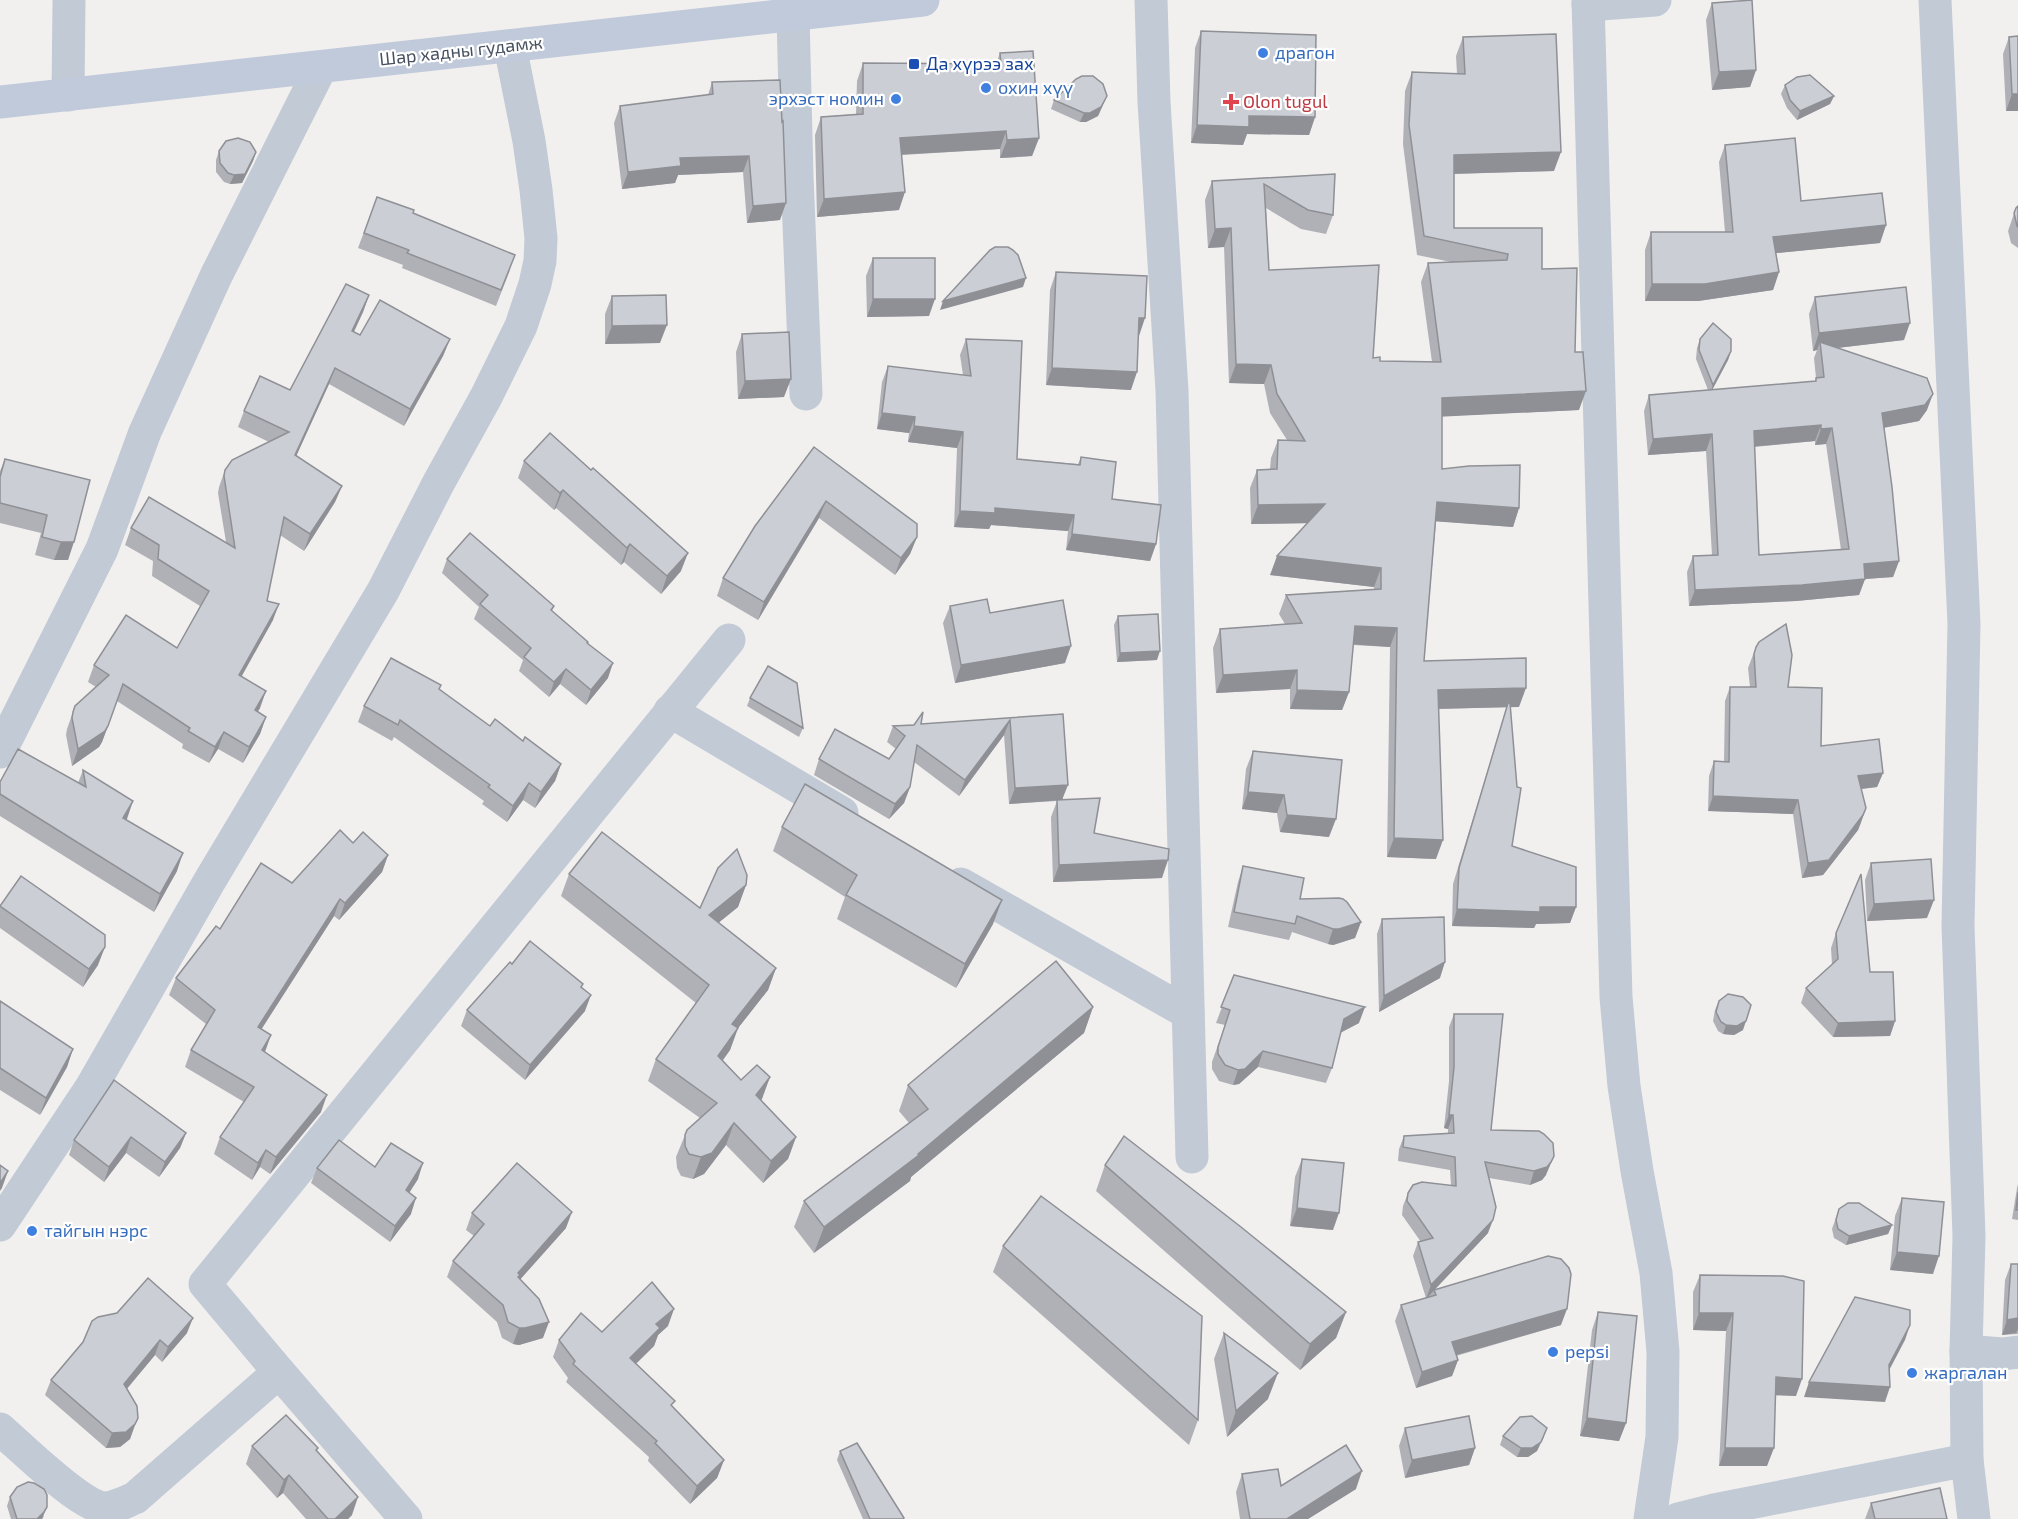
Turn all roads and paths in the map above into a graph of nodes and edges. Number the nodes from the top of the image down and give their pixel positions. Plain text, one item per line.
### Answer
1 (69, 0) edge
2 (923, 0) edge
3 (1151, 0) edge
4 (1655, 0) edge
5 (1935, 0) edge
6 (1588, 3) edge
7 (794, 15) junction
8 (510, 46) junction
9 (321, 67) junction
10 (68, 95) junction
11 (0, 102) edge
12 (806, 394) dead end
13 (729, 640) dead end
14 (670, 711) junction
15 (0, 752) edge
16 (862, 825) edge
17 (933, 867) edge
18 (1188, 1013) junction
19 (1192, 1157) dead end
20 (0, 1225) edge
21 (1966, 1351) junction
22 (2018, 1352) edge
23 (279, 1372) junction
24 (0, 1429) edge
25 (1967, 1460) junction
26 (406, 1519) edge
27 (1650, 1519) edge
28 (1678, 1519) edge
29 (1974, 1519) edge

1 - 10 street
2 - 7 main road, Шар хадны гудамж
3 - 18 street
4 - 6 street
5 - 21 street
6 - 27 street
7 - 8 main road, Шар хадны гудамж
7 - 12 street
8 - 9 main road, Шар хадны гудамж
8 - 20 street
9 - 10 main road, Шар хадны гудамж
9 - 15 street
10 - 11 main road, Шар хадны гудамж
13 - 14 street
14 - 16 street
14 - 23 street
17 - 18 street
18 - 19 street
21 - 22 street
21 - 25 street
23 - 24 street
23 - 26 street
25 - 28 street
25 - 29 street

